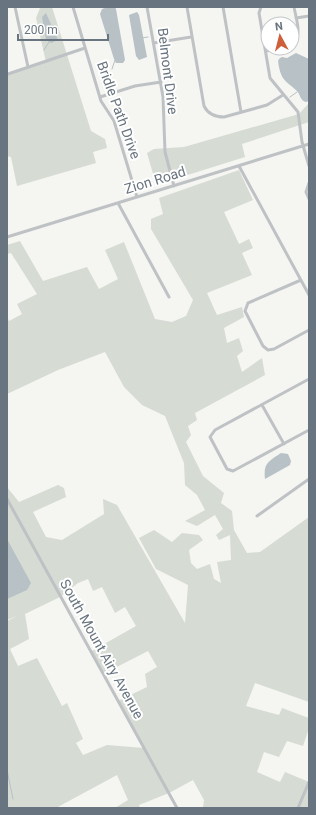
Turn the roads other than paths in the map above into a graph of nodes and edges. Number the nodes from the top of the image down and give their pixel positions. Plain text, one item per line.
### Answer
1 (15, 7) edge
2 (73, 7) edge
3 (147, 7) edge
4 (187, 7) edge
5 (223, 7) edge
6 (192, 37) junction
7 (154, 43) junction
8 (85, 48) junction
9 (267, 56) edge
10 (28, 67) junction
11 (8, 74) edge
12 (161, 82) junction
13 (283, 95) junction
14 (100, 97) junction
15 (241, 112) junction
16 (309, 144) edge
17 (303, 146) junction
18 (239, 166) junction
19 (309, 166) edge
20 (309, 182) edge
21 (174, 186) junction
22 (137, 197) junction
23 (309, 200) edge
24 (118, 203) junction
25 (7, 237) edge
26 (301, 280) junction
27 (309, 295) edge
28 (169, 297) dead end
29 (309, 330) edge
30 (309, 378) edge
31 (262, 405) junction
32 (309, 430) edge
33 (284, 444) junction
34 (309, 480) edge
35 (7, 500) edge
36 (257, 516) dead end
37 (309, 782) edge
38 (177, 808) edge
39 (298, 808) edge

1 - 10 street
2 - 8 street, Bridle Path Drive
3 - 7 street, Belmont Drive
4 - 6 street
5 - 15 street
6 - 7 street
6 - 15 street
7 - 12 street, Belmont Drive
8 - 10 street
8 - 14 street, Bridle Path Drive
9 - 13 street
10 - 11 street
12 - 14 street
12 - 21 street, Belmont Drive
13 - 15 street
13 - 17 street
14 - 22 street, Bridle Path Drive
16 - 17 street, Zion Road
17 - 18 street, Zion Road
17 - 19 street
18 - 21 street, Zion Road
18 - 26 street
20 - 23 street
21 - 22 street, Zion Road
22 - 24 street, Zion Road
24 - 25 street, Zion Road
24 - 28 street
26 - 27 street
26 - 29 street
30 - 31 street
31 - 33 street
31 - 33 street
32 - 33 street
34 - 36 street
35 - 38 street, South Mount Airy Avenue
37 - 39 street

